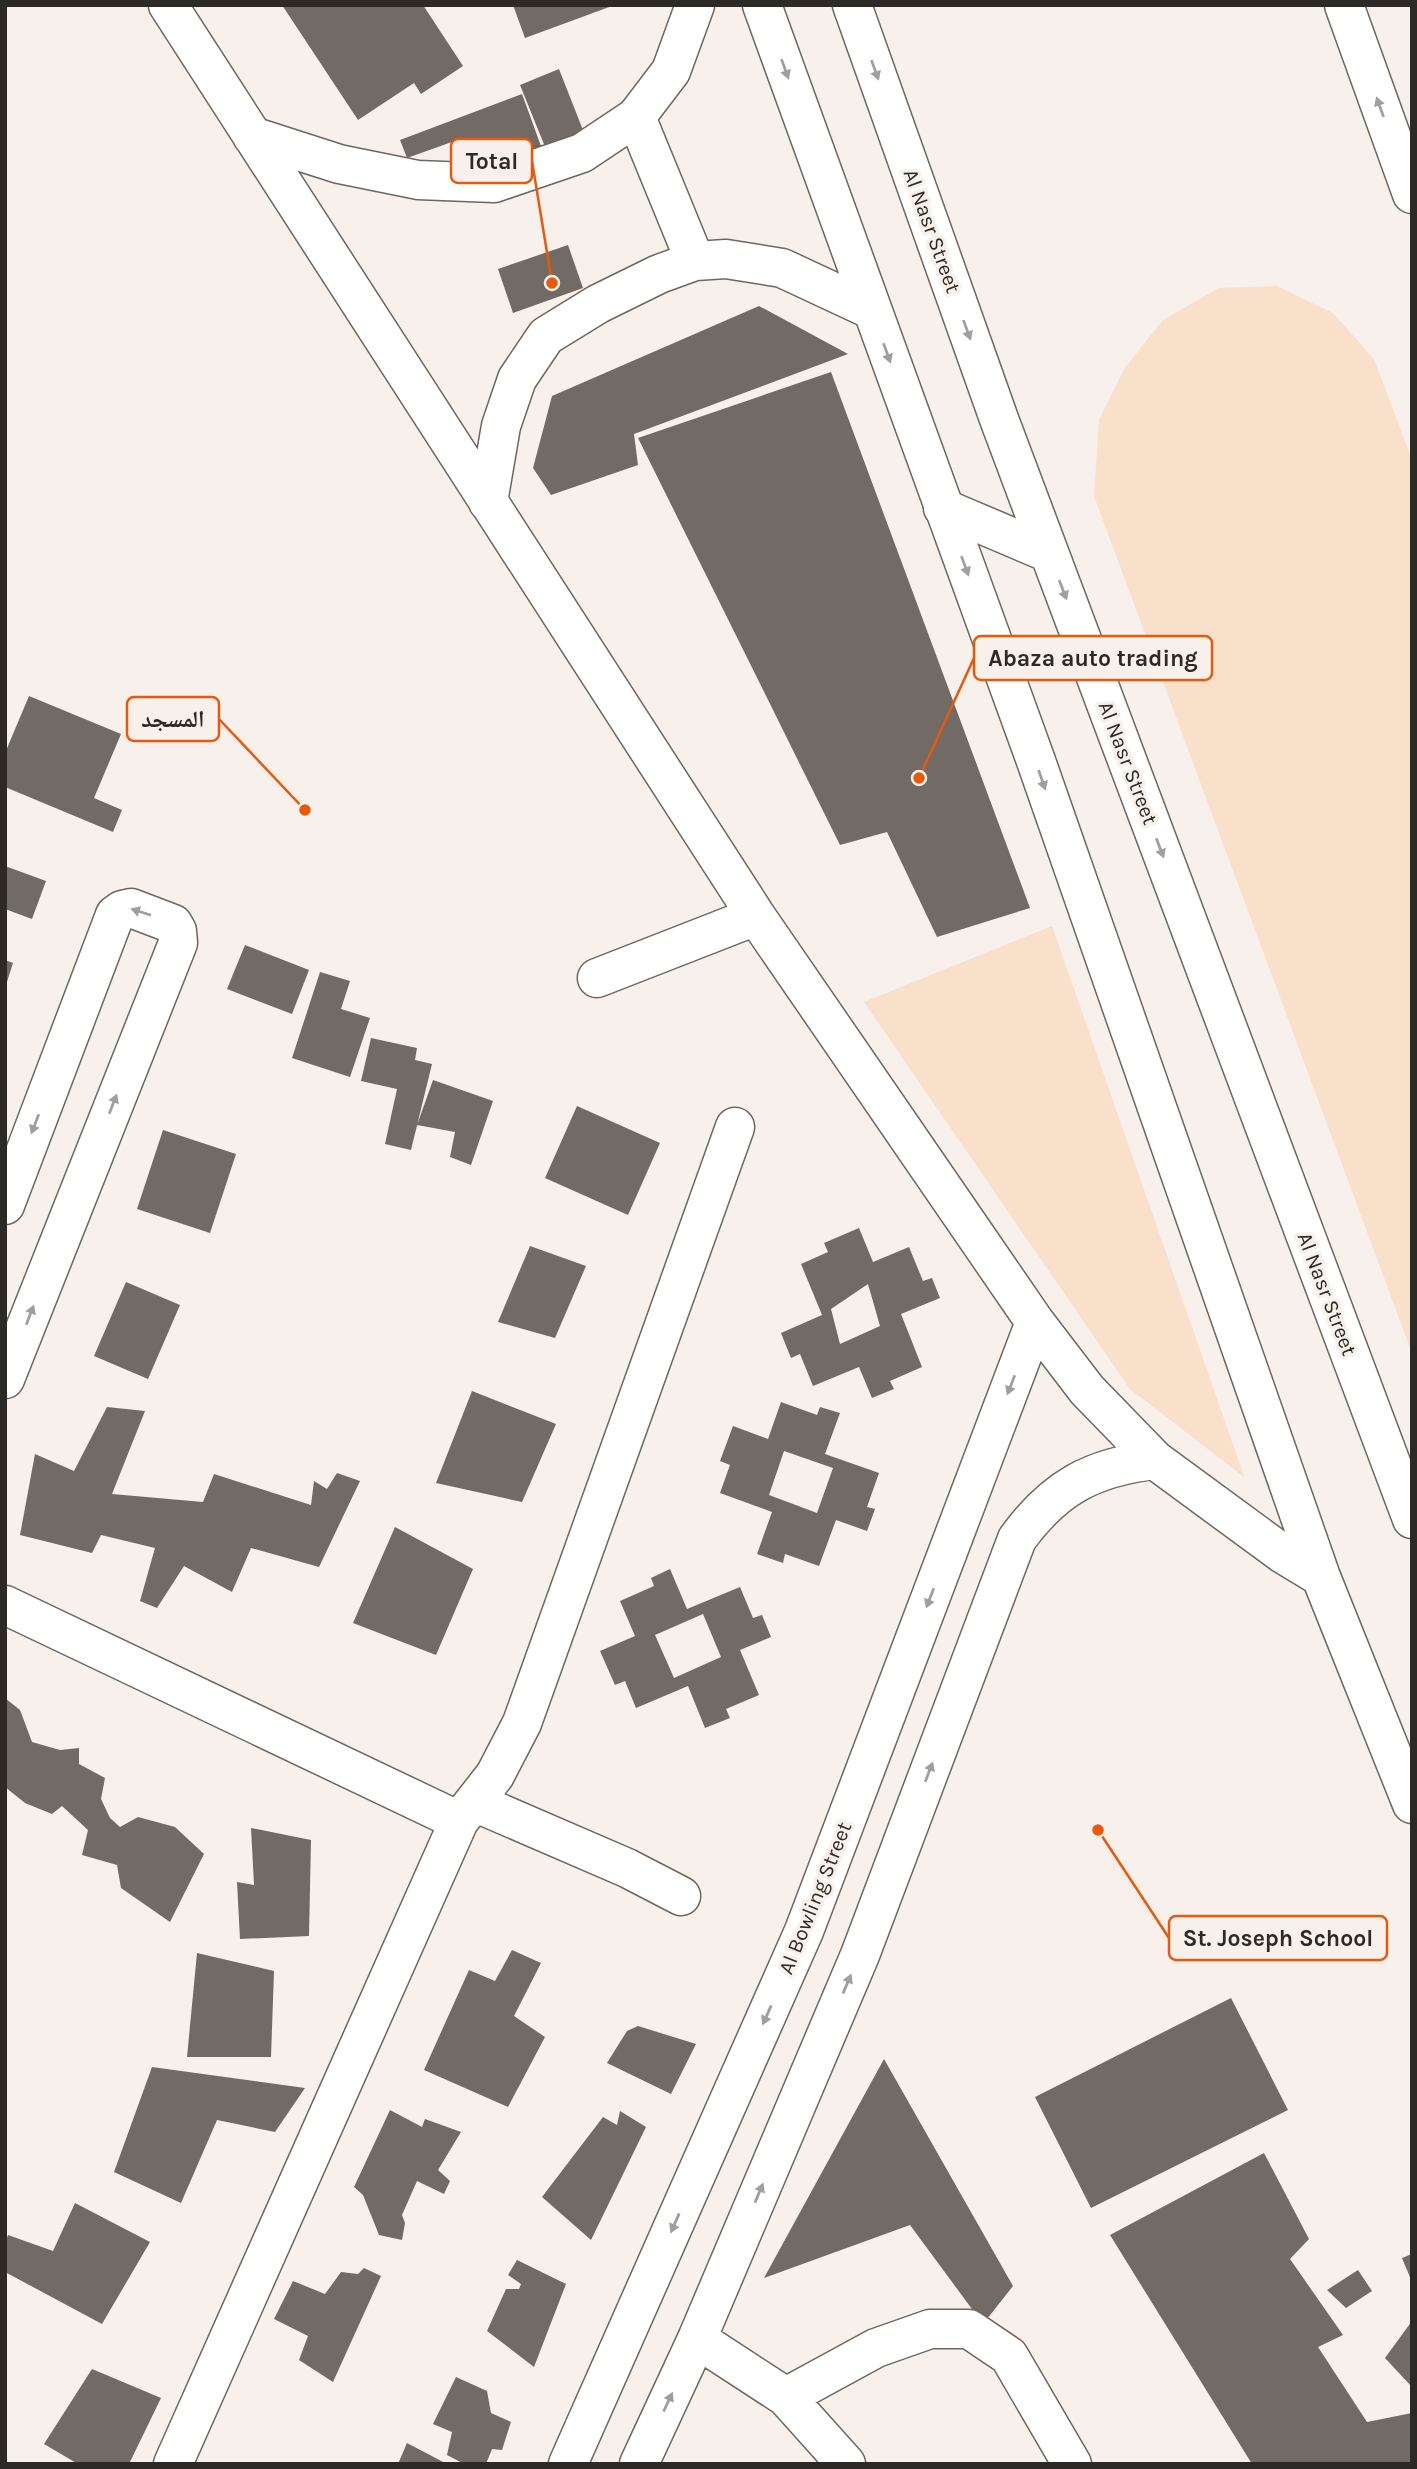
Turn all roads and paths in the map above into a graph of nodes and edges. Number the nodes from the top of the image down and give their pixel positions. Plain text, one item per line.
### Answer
1 (168, 5) edge
2 (695, 5) edge
3 (762, 5) edge
4 (852, 5) edge
5 (1344, 5) edge
6 (636, 117) junction
7 (252, 136) junction
8 (1412, 144) edge
9 (1410, 189) edge
10 (695, 261) junction
11 (872, 310) junction
12 (488, 502) junction
13 (943, 508) junction
14 (1049, 553) junction
15 (756, 916) junction
16 (597, 978) dead end
17 (735, 1127) dead end
18 (5, 1205) edge
19 (1035, 1322) junction
20 (5, 1379) edge
21 (1155, 1460) junction
22 (1412, 1519) edge
23 (1321, 1577) junction
24 (5, 1605) edge
25 (1412, 1804) edge
26 (466, 1812) junction
27 (681, 1895) dead end
28 (696, 2339) junction
29 (786, 2397) junction
30 (173, 2464) edge
31 (568, 2464) edge
32 (639, 2464) edge
33 (846, 2464) edge
34 (1072, 2464) edge

1 - 7 street
2 - 6 street
3 -> 11 street
4 -> 14 street, Al Nasr Street
9 -> 5 street
6 - 7 street
6 - 10 street
7 - 12 street
8 - 9 street
10 - 11 street
10 - 12 street
11 -> 13 street
12 - 15 street
13 - 14 street
13 -> 23 street
14 -> 22 street, Al Nasr Street
15 - 16 street
15 - 19 street
17 - 26 street
20 -> 18 street
19 - 21 street
19 -> 31 street, Al Bowling Street
21 - 23 street
28 -> 21 street
23 - 25 street
24 - 26 street
26 - 27 street
26 - 30 street
28 - 29 street
32 -> 28 street
29 - 33 street
29 - 34 street

